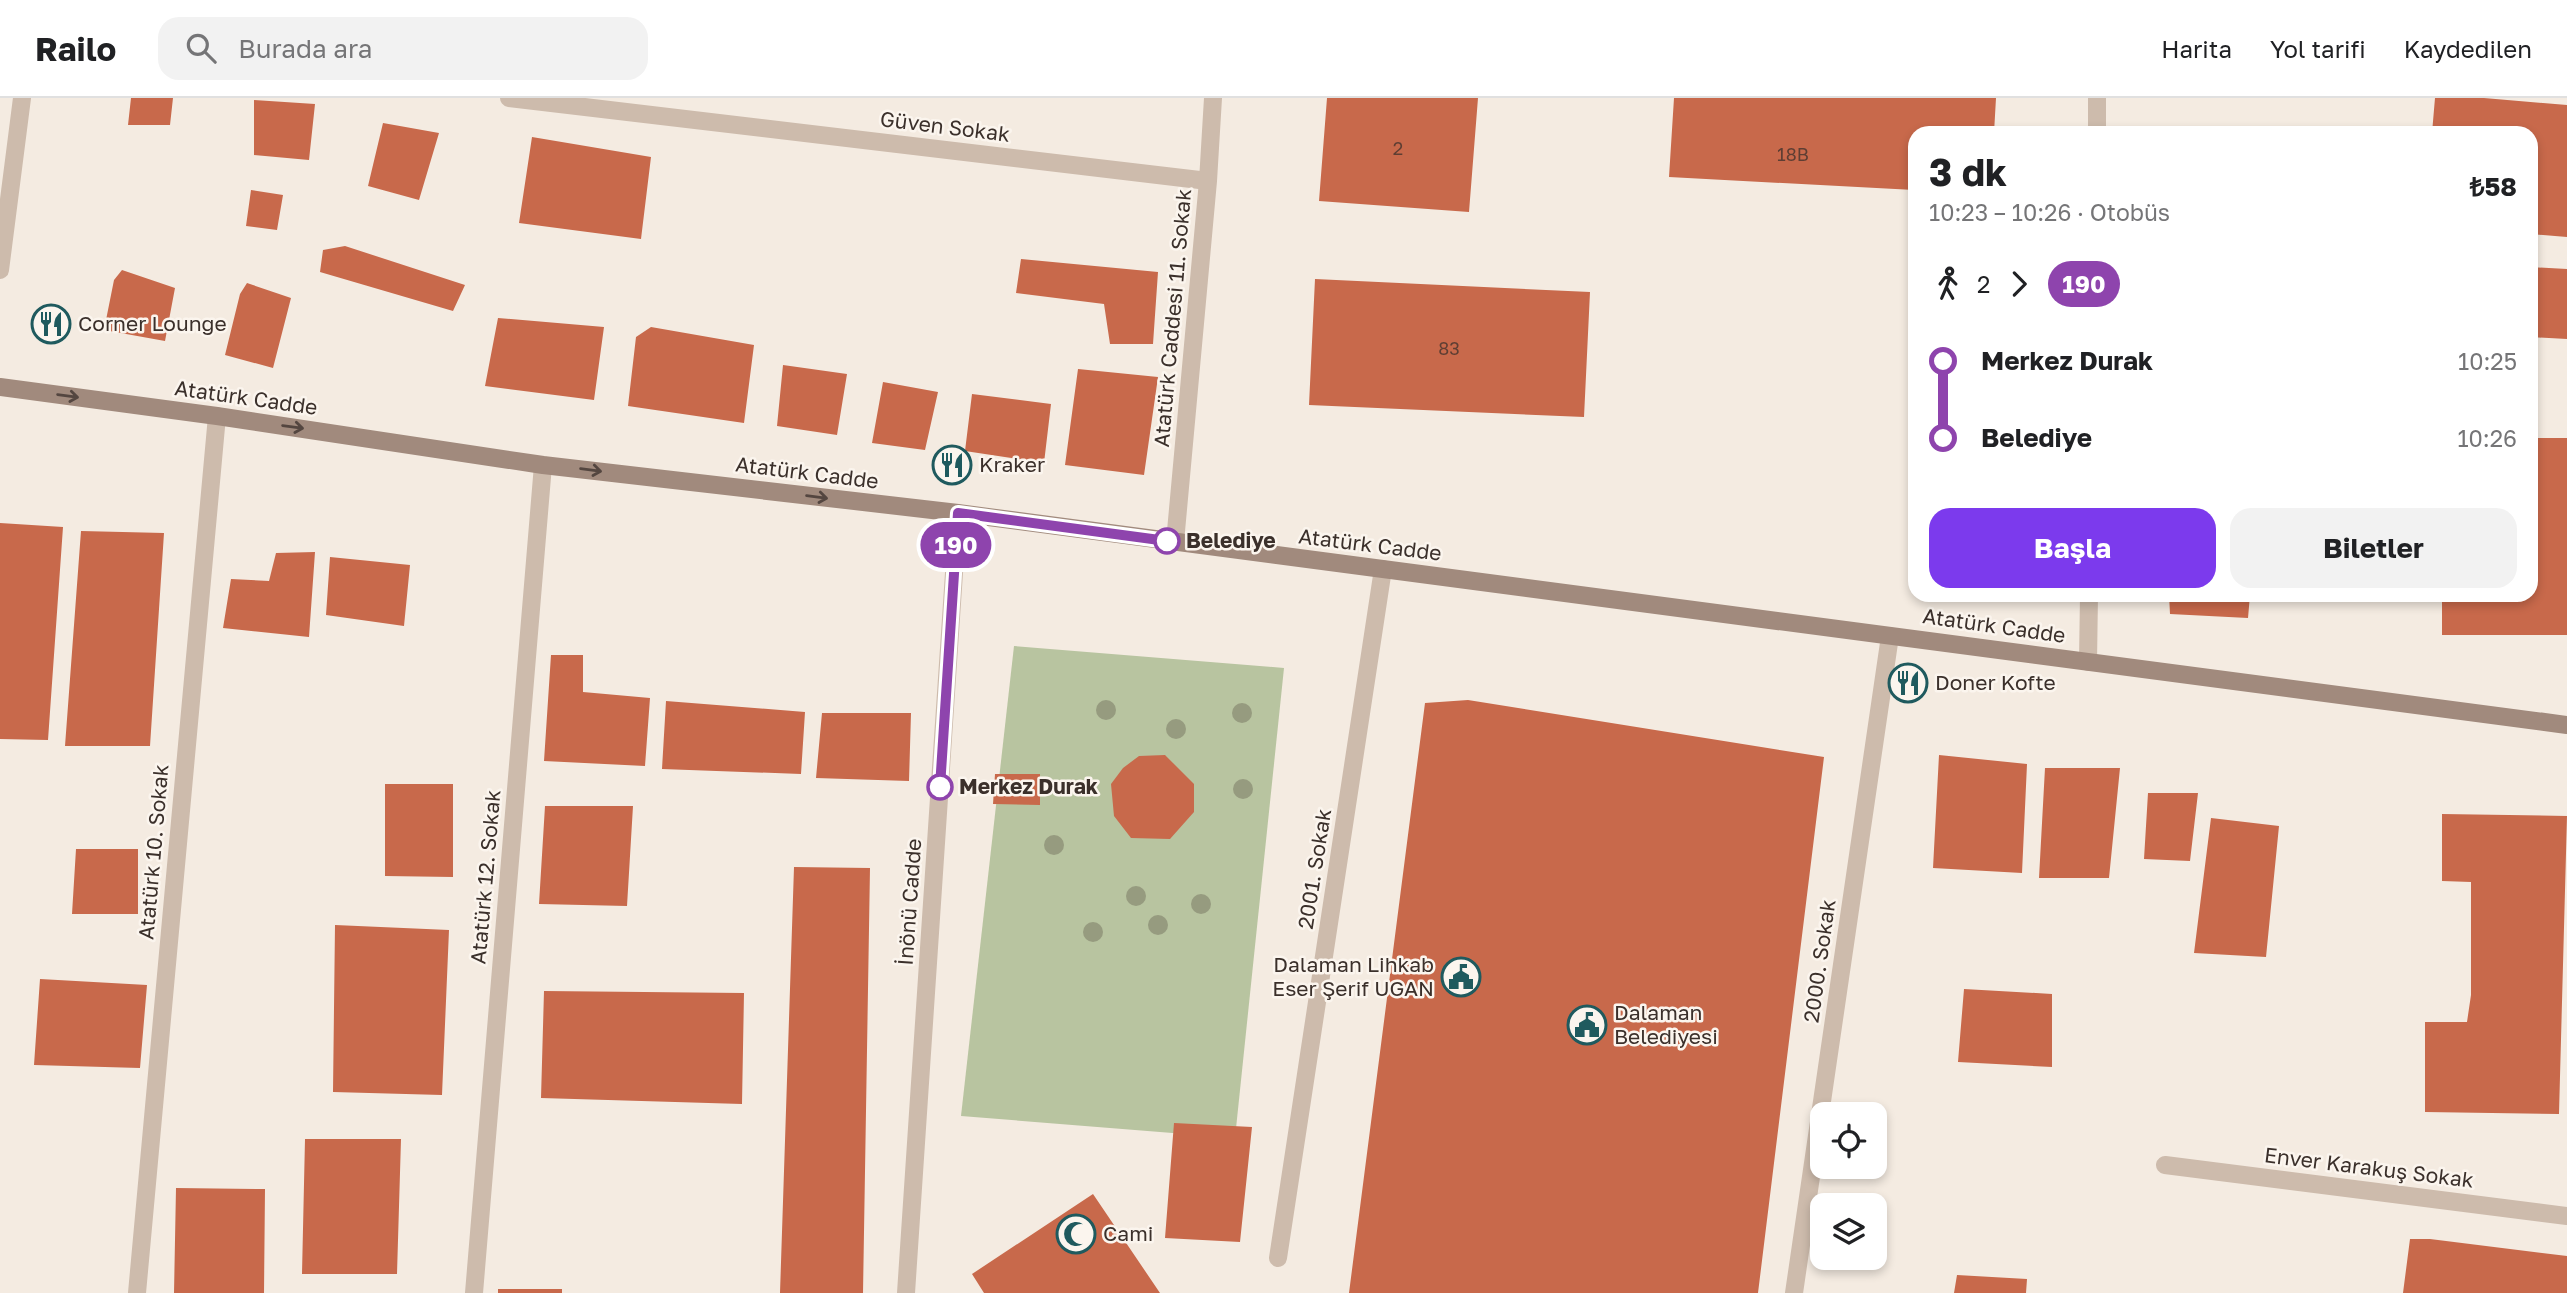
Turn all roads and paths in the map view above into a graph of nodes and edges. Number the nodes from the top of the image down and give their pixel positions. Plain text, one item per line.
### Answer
1 (22, 98) edge
2 (509, 98) edge
3 (1213, 98) edge
4 (2097, 98) edge
5 (580, 102) edge
6 (2097, 126) edge
7 (1208, 181) junction
8 (0, 270) edge
9 (0, 387) edge
10 (217, 416) junction
11 (543, 465) junction
12 (958, 513) junction
13 (1175, 542) junction
14 (1383, 569) junction
15 (2089, 602) edge
16 (1890, 636) junction
17 (2088, 662) junction
18 (2567, 725) edge
19 (2165, 1165) dead end
20 (2567, 1216) edge
21 (1278, 1258) dead end
22 (136, 1293) edge
23 (474, 1293) edge
24 (906, 1293) edge
25 (1794, 1293) edge

1 - 8 street
2 - 5 street, Güven Sokak
3 - 7 street, Atatürk Caddesi 11. Sokak
4 - 6 street
5 - 7 street, Güven Sokak
7 - 13 street, Atatürk Caddesi 11. Sokak
9 -> 10 main road, Atatürk Cadde
10 -> 11 main road, Atatürk Cadde
10 - 22 street, Atatürk 10. Sokak
11 -> 12 main road, Atatürk Cadde
11 - 23 street, Atatürk 12. Sokak
12 - 13 main road, Atatürk Cadde
12 - 24 street, İnönü Cadde
13 - 14 main road, Atatürk Cadde
14 - 16 main road, Atatürk Cadde
14 - 21 street, 2001. Sokak
15 - 17 street
16 - 17 main road, Atatürk Cadde
16 - 25 street, 2000. Sokak
17 - 18 main road, Atatürk Cadde
19 - 20 street, Enver Karakuş Sokak

